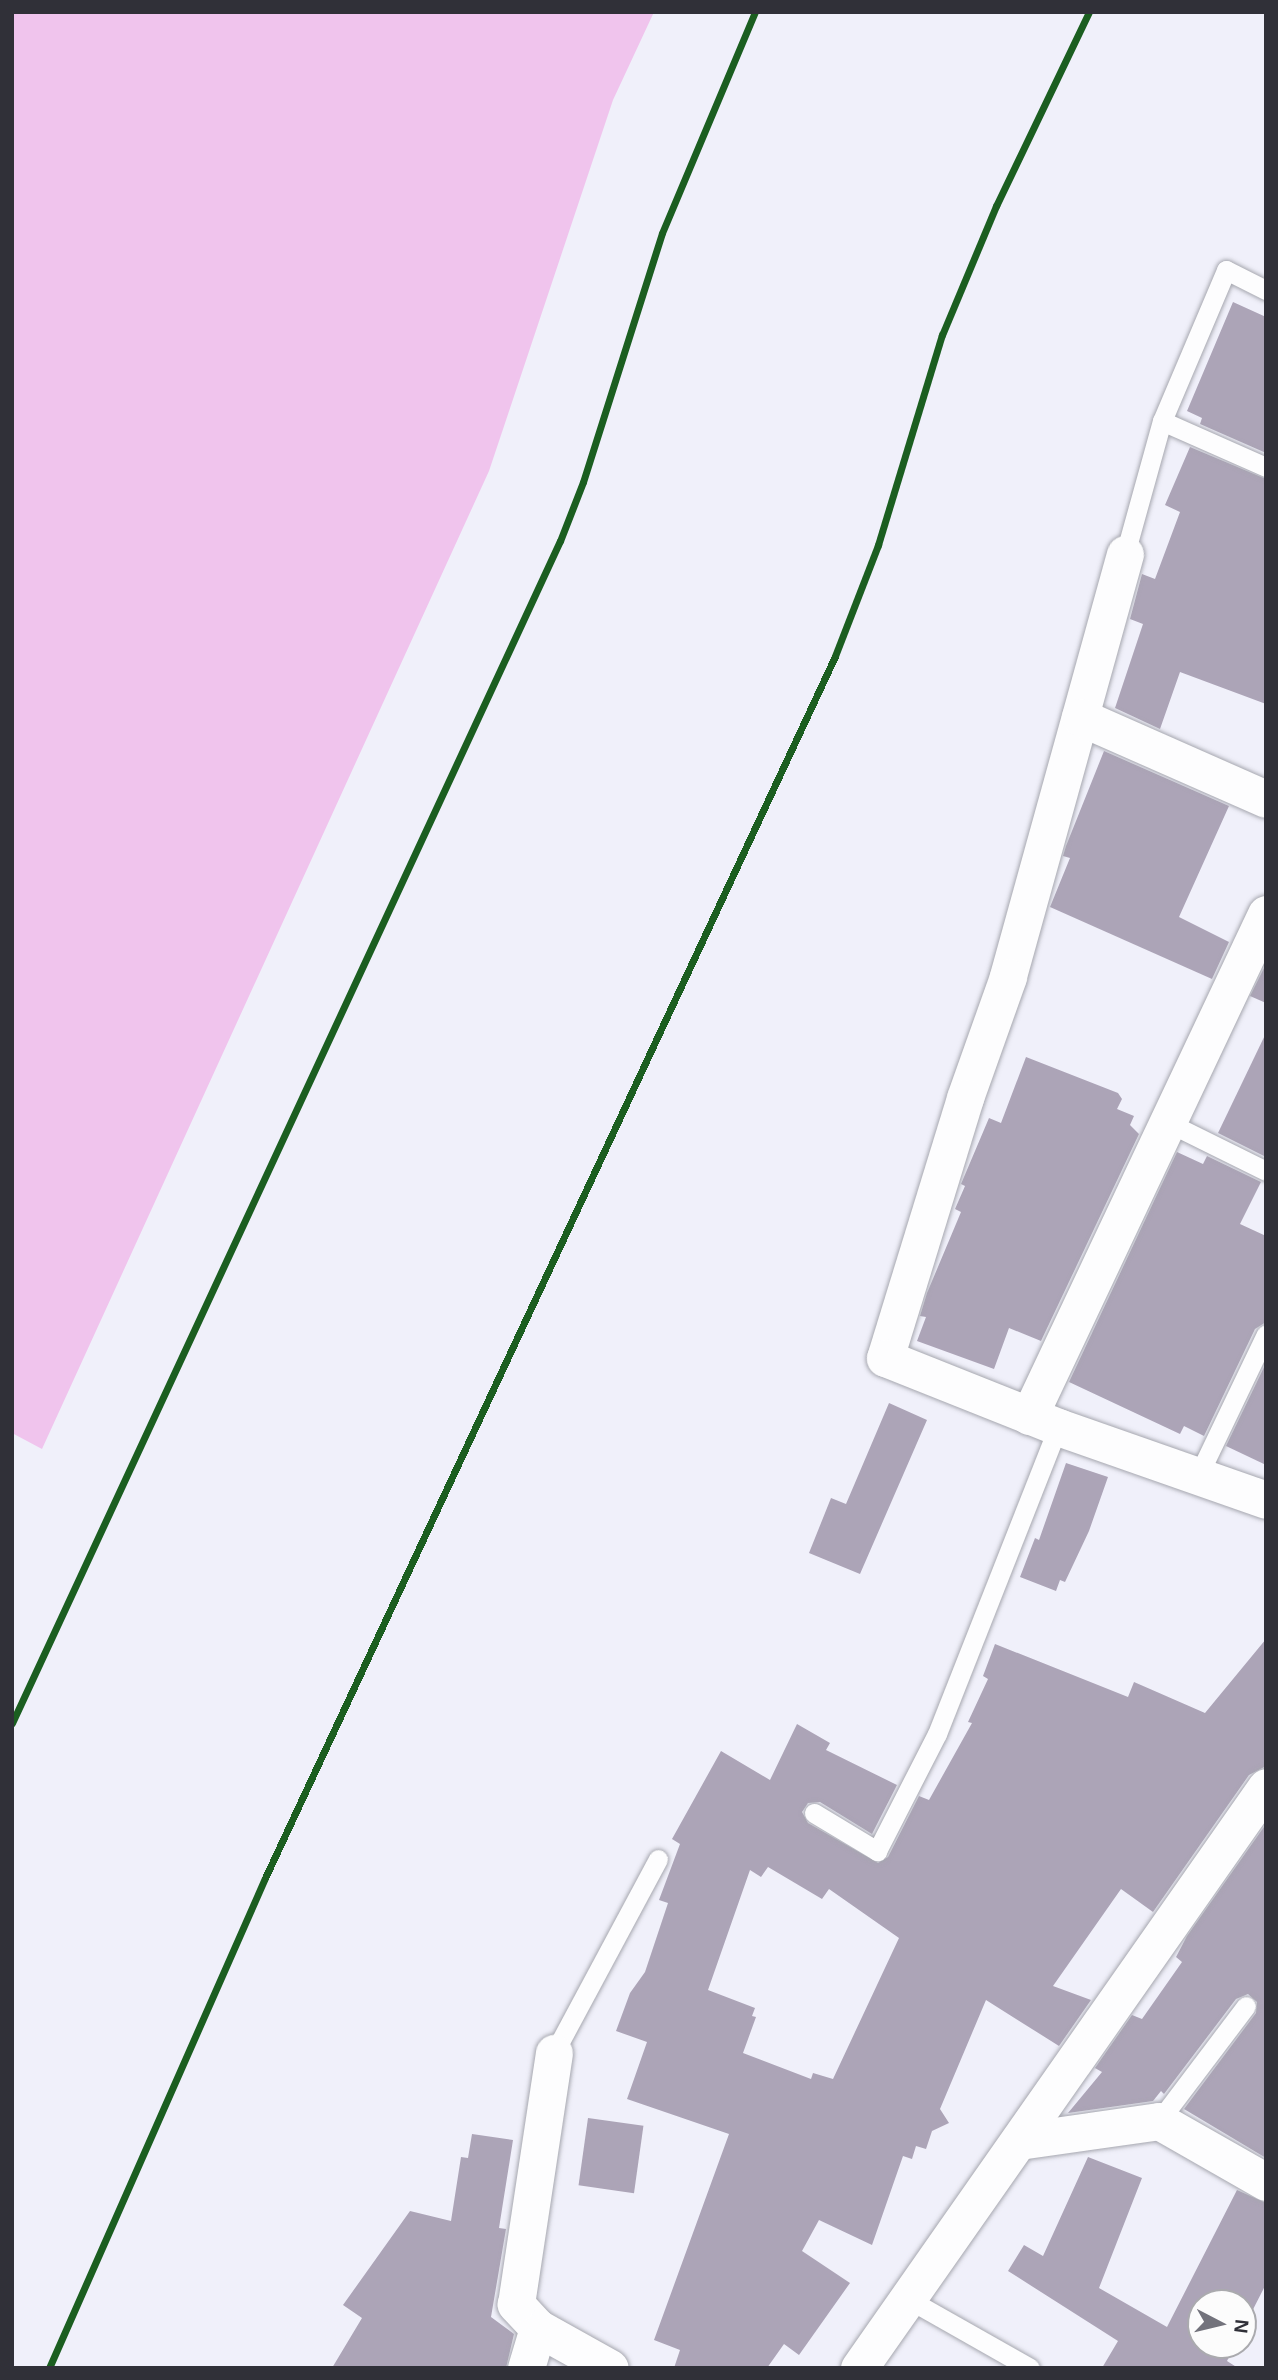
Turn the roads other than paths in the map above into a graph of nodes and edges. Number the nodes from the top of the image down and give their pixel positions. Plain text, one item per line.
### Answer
1 (1266, 290) edge
2 (1162, 421) junction
3 (1266, 467) edge
4 (1125, 554) joint
5 (1080, 718) junction
6 (1266, 799) edge
7 (1266, 914) edge
8 (1167, 1122) junction
9 (1266, 1171) edge
10 (1266, 1334) edge
11 (1043, 1421) junction
12 (1198, 1476) junction
13 (1266, 1500) edge
14 (1266, 1787) edge
15 (814, 1813) dead end
16 (658, 1858) dead end
17 (1246, 2006) dead end
18 (554, 2053) joint
19 (1160, 2121) junction
20 (1019, 2141) junction
21 (1266, 2182) edge
22 (908, 2299) junction
23 (538, 2328) junction
24 (526, 2368) edge
25 (610, 2368) edge
26 (859, 2368) edge
27 (1030, 2368) edge

1 - 2 lane
2 - 3 lane
2 - 4 lane
4 - 5 street
5 - 6 street
5 - 11 street
7 - 8 street
8 - 9 lane
8 - 11 street
10 - 12 lane
11 - 12 street
11 - 15 lane
12 - 13 street
14 - 20 street
16 - 18 lane
17 - 19 lane
18 - 23 street
19 - 20 street
19 - 21 street
20 - 22 street
22 - 26 street
22 - 27 lane
23 - 24 street
23 - 25 street

